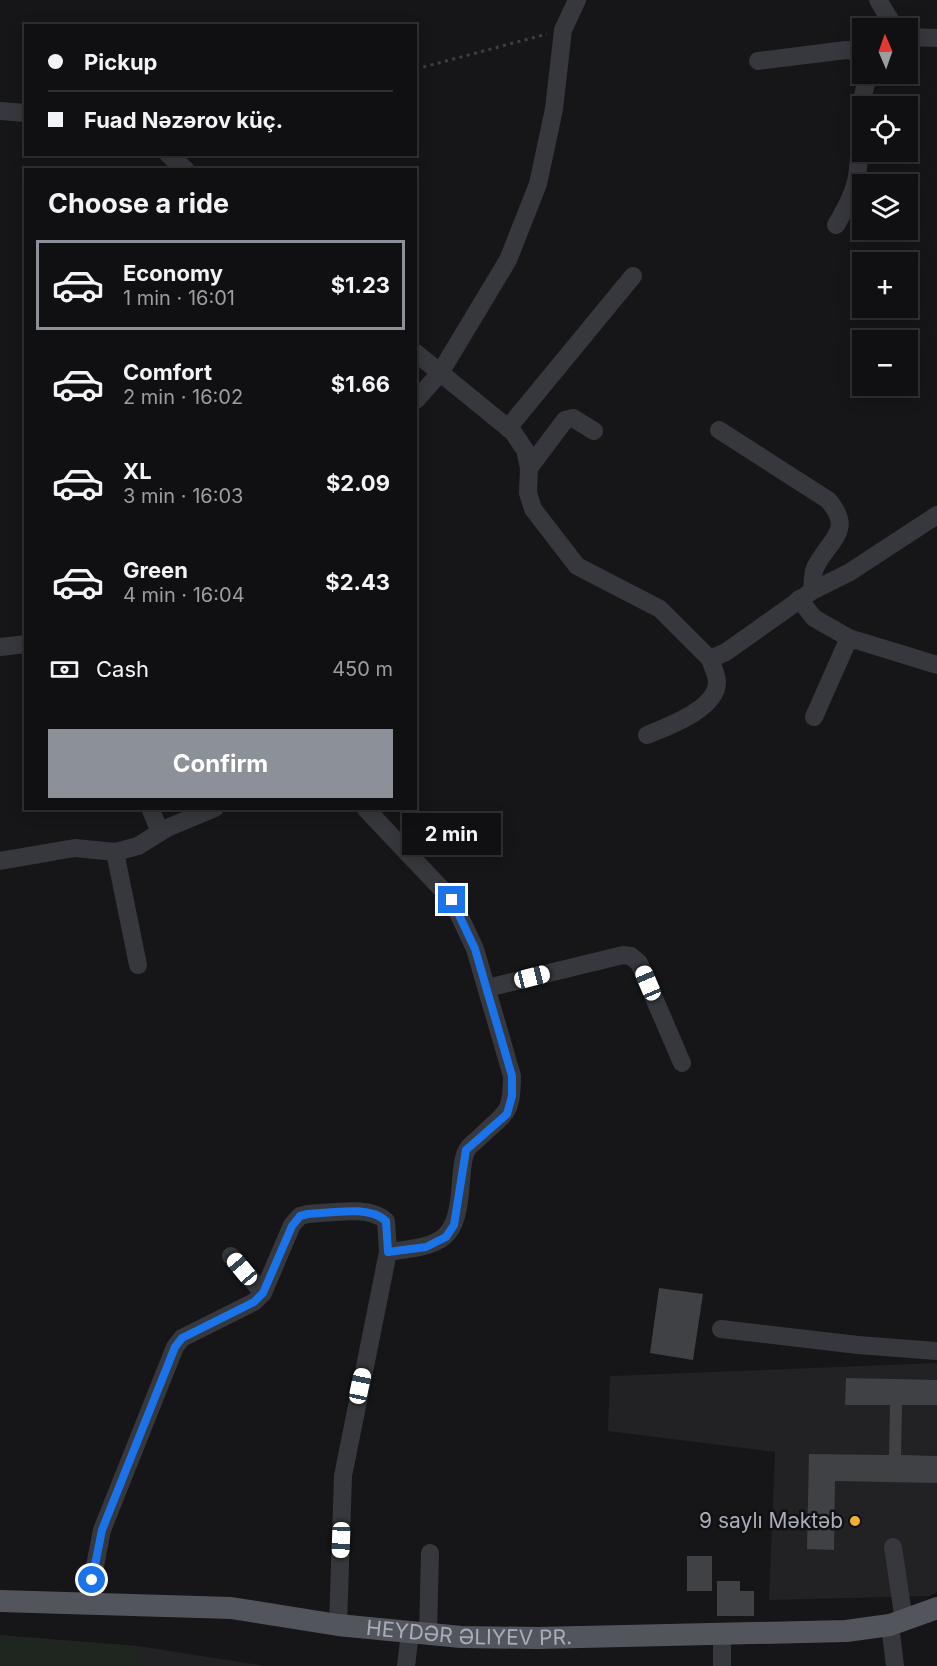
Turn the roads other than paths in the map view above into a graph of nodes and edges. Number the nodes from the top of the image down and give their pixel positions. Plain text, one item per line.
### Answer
1 (577, 0) edge
2 (878, 0) edge
3 (889, 18) edge
4 (918, 37) edge
5 (937, 38) edge
6 (852, 51) edge
7 (758, 61) dead end
8 (866, 84) edge
9 (0, 111) edge
10 (24, 113) edge
11 (170, 156) edge
12 (184, 168) edge
13 (836, 225) dead end
14 (633, 276) dead end
15 (417, 354) edge
16 (440, 373) junction
17 (417, 399) edge
18 (508, 428) junction
19 (719, 430) dead end
20 (594, 431) dead end
21 (529, 468) junction
22 (937, 515) edge
23 (806, 595) junction
24 (849, 638) junction
25 (24, 644) edge
26 (0, 647) edge
27 (710, 659) junction
28 (937, 665) edge
29 (814, 717) dead end
30 (647, 735) dead end
31 (151, 810) edge
32 (210, 810) edge
33 (366, 810) edge
34 (160, 832) junction
35 (115, 852) junction
36 (0, 861) edge
37 (138, 965) dead end
38 (487, 988) junction
39 (681, 1063) dead end
40 (388, 1252) junction
41 (231, 1256) dead end
42 (263, 1293) junction
43 (721, 1329) dead end
44 (937, 1351) edge
45 (893, 1547) dead end
46 (430, 1553) dead end
47 (0, 1601) edge
48 (88, 1602) junction
49 (937, 1608) edge
50 (897, 1623) junction
51 (338, 1625) junction
52 (419, 1634) junction
53 (722, 1634) junction
54 (406, 1666) edge
55 (722, 1666) edge
56 (895, 1666) edge

1 - 16 street
2 - 3 street
4 - 5 street
6 - 7 street
8 - 13 street
9 - 10 street
11 - 12 street
14 - 18 street
15 - 16 street
16 - 17 street
16 - 18 street
18 - 21 street
19 - 23 street
20 - 21 street
21 - 27 street
22 - 23 street
23 - 24 street
23 - 27 street
24 - 28 street
24 - 29 street
25 - 26 street
27 - 30 street
31 - 34 street
32 - 34 street
33 - 38 street
34 - 35 street
35 - 36 street
35 - 37 street
38 - 39 street
38 - 40 street
40 - 42 street
40 - 51 street
41 - 42 street
42 - 48 street
43 - 44 street
45 - 50 street
46 - 52 street
47 - 48 main road, HEYDƏR ƏLIYEV PR.
48 - 51 main road, HEYDƏR ƏLIYEV PR.
49 - 50 main road, HEYDƏR ƏLIYEV PR.
50 - 53 main road, HEYDƏR ƏLIYEV PR.
50 - 56 street
51 - 52 main road, HEYDƏR ƏLIYEV PR.
52 - 53 main road, HEYDƏR ƏLIYEV PR.
52 - 54 street
53 - 55 street

